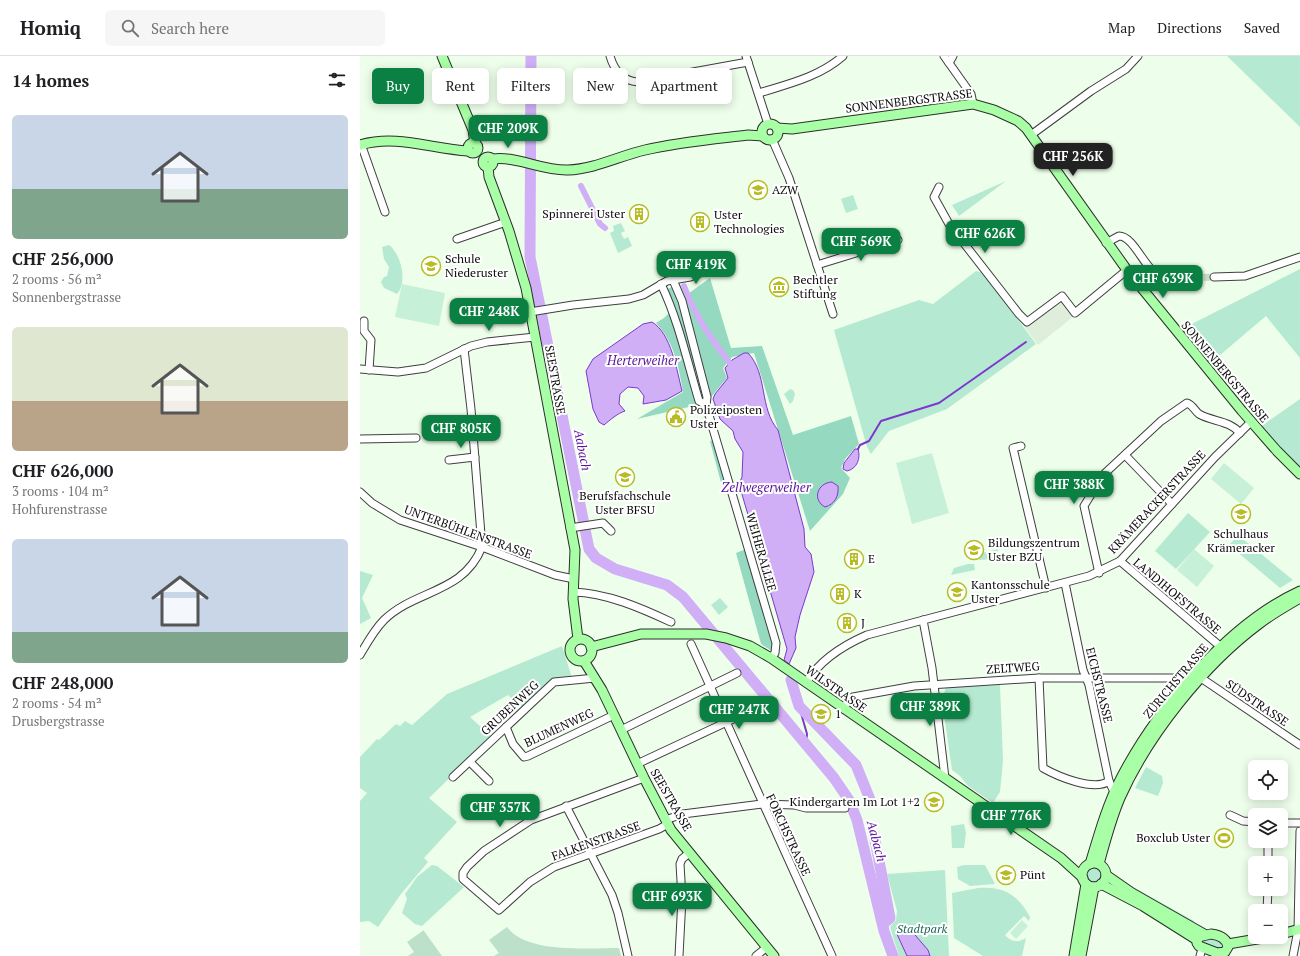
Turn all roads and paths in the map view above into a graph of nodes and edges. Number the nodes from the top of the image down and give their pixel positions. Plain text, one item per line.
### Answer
1 (442, 56) edge
2 (610, 56) edge
3 (843, 56) edge
4 (944, 56) edge
5 (953, 56) edge
6 (1138, 56) edge
7 (747, 59) edge
8 (949, 64) junction
9 (759, 93) junction
10 (973, 104) junction
11 (770, 132) junction
12 (1031, 135) junction
13 (361, 145) edge
14 (476, 145) junction
15 (469, 152) junction
16 (488, 162) junction
17 (939, 187) dead end
18 (385, 212) dead end
19 (506, 222) junction
20 (457, 240) dead end
21 (898, 240) dead end
22 (1106, 243) junction
23 (1300, 257) edge
24 (817, 265) junction
25 (709, 269) dead end
26 (1127, 270) junction
27 (1214, 277) tunnel mouth
28 (1172, 279) tunnel mouth
29 (673, 280) junction
30 (661, 284) junction
31 (534, 312) junction
32 (833, 314) dead end
33 (364, 321) dead end
34 (535, 337) junction
35 (464, 349) junction
36 (360, 369) edge
37 (370, 370) junction
38 (706, 405) junction
39 (1251, 422) junction
40 (1240, 433) junction
41 (416, 438) dead end
42 (360, 439) edge
43 (1021, 446) dead end
44 (1125, 455) junction
45 (475, 457) junction
46 (449, 460) dead end
47 (1300, 474) edge
48 (360, 492) edge
49 (1172, 504) junction
50 (573, 527) junction
51 (611, 531) dead end
52 (482, 547) junction
53 (1120, 561) junction
54 (1099, 573) junction
55 (574, 579) junction
56 (1065, 583) junction
57 (1046, 588) junction
58 (1300, 591) edge
59 (574, 592) junction
60 (1300, 598) edge
61 (923, 620) junction
62 (671, 622) dead end
63 (578, 640) junction
64 (690, 644) dead end
65 (591, 647) junction
66 (1221, 647) junction
67 (360, 655) edge
68 (771, 658) junction
69 (584, 661) junction
70 (737, 673) dead end
71 (1086, 677) junction
72 (595, 678) junction
73 (1039, 678) junction
74 (1192, 678) junction
75 (1201, 678) junction
76 (806, 683) junction
77 (709, 686) junction
78 (934, 686) junction
79 (763, 705) dead end
80 (843, 709) junction
81 (614, 715) junction
82 (726, 722) junction
83 (506, 727) junction
84 (621, 730) junction
85 (1300, 745) edge
86 (470, 762) junction
87 (637, 764) junction
88 (453, 777) dead end
89 (644, 778) junction
90 (945, 778) junction
91 (489, 781) dead end
92 (1111, 786) junction
93 (762, 804) junction
94 (566, 806) junction
95 (845, 808) dead end
96 (1230, 815) dead end
97 (1248, 821) edge
98 (667, 822) junction
99 (1288, 823) edge
100 (1300, 823) edge
101 (1300, 831) edge
102 (1300, 839) edge
103 (590, 853) junction
104 (689, 853) junction
105 (1061, 858) junction
106 (1092, 864) junction
107 (1106, 875) junction
108 (1091, 883) junction
109 (1299, 930) edge
110 (1288, 932) edge
111 (1200, 937) junction
112 (1248, 944) edge
113 (767, 947) junction
114 (1227, 951) edge
115 (1201, 952) edge
116 (628, 956) edge
117 (679, 956) edge
118 (756, 956) edge
119 (774, 956) edge
120 (832, 956) edge
121 (1074, 956) edge
122 (1081, 956) edge
123 (1293, 956) edge

1 - 14 street
2 - 7 street
3 - 9 street
4 - 8 street
5 - 8 street
6 - 12 street
7 - 9 street
8 - 10 street
9 - 11 street
10 - 11 street, SONNENBERGSTRASSE
10 - 12 street, SONNENBERGSTRASSE
11 - 16 street, SONNENBERGSTRASSE
11 - 24 street
12 - 22 street, SONNENBERGSTRASSE
13 - 15 street
13 - 18 street
14 - 15 street
14 - 16 street
15 - 16 street
16 - 19 street, SEESTRASSE
17 - 26 street
19 - 20 street
19 - 31 street, SEESTRASSE
21 - 24 street
22 - 26 street, SONNENBERGSTRASSE
22 - 28 street
23 - 27 street
24 - 32 street
25 - 29 street
26 - 39 street, SONNENBERGSTRASSE
29 - 30 street
29 - 38 street, WEIHERALLEE
30 - 31 street
30 - 38 street, WEIHERALLEE
31 - 34 street, SEESTRASSE
33 - 37 street
34 - 35 street
34 - 50 street, SEESTRASSE
35 - 37 street
35 - 45 street
36 - 37 street
38 - 68 street, WEIHERALLEE
39 - 40 street, KRÄMERACKERSTRASSE
39 - 47 street, SONNENBERGSTRASSE
40 - 44 street
40 - 49 street, KRÄMERACKERSTRASSE
41 - 42 street
43 - 57 street
44 - 49 street
44 - 54 street
45 - 46 street
45 - 52 street
48 - 52 street, UNTERBÜHLENSTRASSE
49 - 53 street, KRÄMERACKERSTRASSE
50 - 51 street
50 - 55 street, SEESTRASSE
52 - 55 street, UNTERBÜHLENSTRASSE
52 - 67 street
53 - 54 street, KRÄMERACKERSTRASSE
53 - 66 street, LANDIHOFSTRASSE
54 - 56 street, KRÄMERACKERSTRASSE
55 - 59 street, SEESTRASSE
56 - 57 street, KRÄMERACKERSTRASSE
56 - 71 street, EICHSTRASSE
57 - 61 street, KRÄMERACKERSTRASSE
58 - 66 street, ZÜRICHSTRASSE
59 - 62 street
59 - 63 street, SEESTRASSE
60 - 75 street, ZÜRICHSTRASSE
61 - 76 street, KRÄMERACKERSTRASSE
61 - 78 street
63 - 65 street
63 - 69 street
64 - 77 street, FORCHSTRASSE
65 - 68 street, WILSTRASSE
65 - 69 street
66 - 74 street, ZÜRICHSTRASSE
68 - 76 street, WILSTRASSE
69 - 72 street, SEESTRASSE
70 - 77 street
71 - 73 street, ZELTWEG
71 - 74 street, ZELTWEG
71 - 92 street, EICHSTRASSE
72 - 81 street, SEESTRASSE
72 - 83 street, GRUBENWEG
73 - 78 street, ZELTWEG
73 - 92 street
74 - 92 street, ZÜRICHSTRASSE
75 - 85 street, SÜDSTRASSE
75 - 106 street, ZÜRICHSTRASSE
76 - 80 street, WILSTRASSE
77 - 82 street, FORCHSTRASSE
77 - 84 street
78 - 80 street, ZELTWEG
78 - 90 street
79 - 82 street
80 - 90 street, WILSTRASSE
81 - 83 street, BLUMENWEG
81 - 84 street, SEESTRASSE
82 - 87 street
82 - 93 street, FORCHSTRASSE
83 - 86 street, GRUBENWEG
84 - 87 street, SEESTRASSE
86 - 88 street, GRUBENWEG
86 - 91 street
87 - 89 street, SEESTRASSE
89 - 94 street
89 - 98 street, SEESTRASSE
90 - 105 street, WILSTRASSE
92 - 106 street, ZÜRICHSTRASSE
93 - 95 street, FALKENSTRASSE
93 - 98 street, FALKENSTRASSE
93 - 120 street, FORCHSTRASSE
94 - 103 street
94 - 103 street, FALKENSTRASSE
96 - 97 street
98 - 103 street, FALKENSTRASSE
98 - 104 street, SEESTRASSE
99 - 100 street
101 - 102 street
102 - 109 street
103 - 116 street
104 - 113 street, SEESTRASSE
104 - 117 street
105 - 106 street, WILSTRASSE
105 - 108 street, WILSTRASSE
106 - 107 street
106 - 108 street
107 - 108 street
107 - 111 street
108 - 111 street, WILSTRASSE
108 - 121 street
108 - 122 street
109 - 110 street
109 - 123 street
111 - 114 street
111 - 115 street
112 - 114 street
113 - 118 street
113 - 119 street, SEESTRASSE
114 - 115 street

